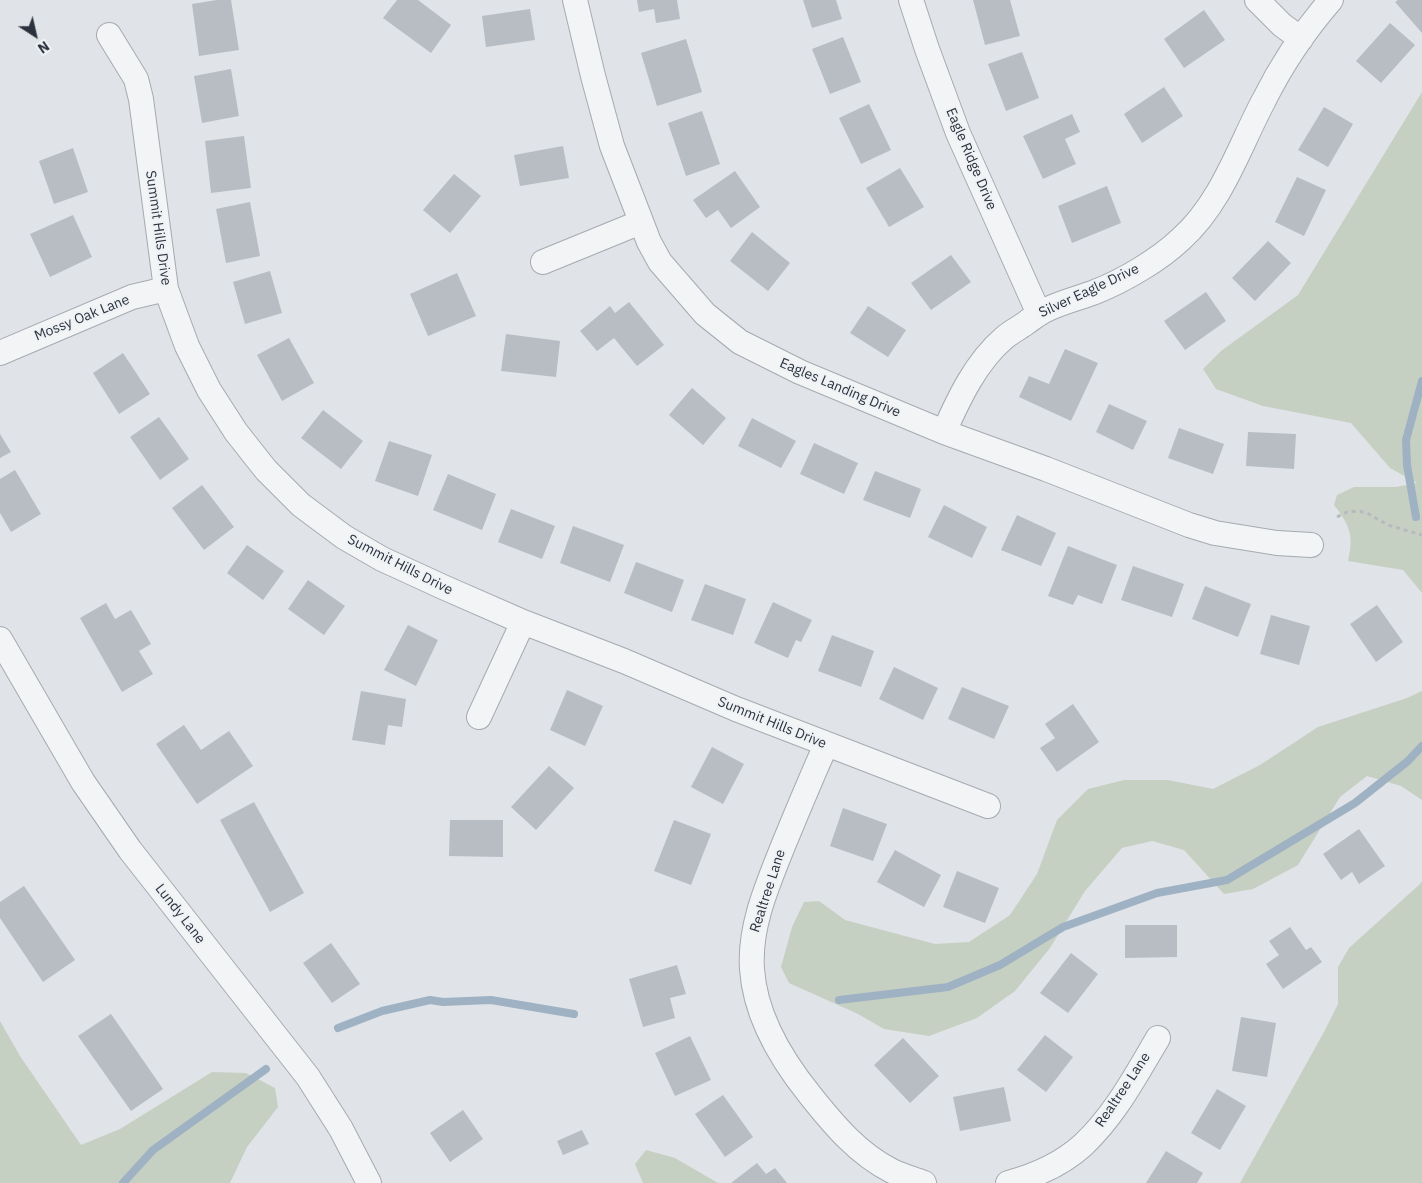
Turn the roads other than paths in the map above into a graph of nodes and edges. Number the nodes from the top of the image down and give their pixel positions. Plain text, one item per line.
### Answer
1 (575, 0) edge
2 (911, 0) edge
3 (1258, 0) edge
4 (1331, 0) edge
5 (109, 35) dead end
6 (1301, 39) junction
7 (641, 222) junction
8 (542, 262) dead end
9 (166, 289) junction
10 (1039, 314) junction
11 (0, 353) edge
12 (944, 432) junction
13 (1311, 545) dead end
14 (523, 622) junction
15 (0, 639) edge
16 (479, 717) dead end
17 (826, 745) junction
18 (988, 806) dead end
19 (1158, 1038) dead end
20 (369, 1183) edge
21 (924, 1183) edge
22 (1008, 1183) edge

1 - 7 street, Eagles Landing Drive
2 - 10 street, Eagle Ridge Drive
3 - 6 street
4 - 6 street, Silver Eagle Drive
5 - 9 street, Summit Hills Drive
6 - 10 street, Silver Eagle Drive
7 - 8 street
7 - 12 street, Eagles Landing Drive
9 - 11 street, Mossy Oak Lane
9 - 14 street, Summit Hills Drive
10 - 12 street, Silver Eagle Drive
12 - 13 street, Eagles Landing Drive
14 - 16 street
14 - 17 street, Summit Hills Drive
15 - 20 street, Lundy Lane
17 - 18 street, Summit Hills Drive
17 - 21 street, Realtree Lane
19 - 22 street, Realtree Lane

